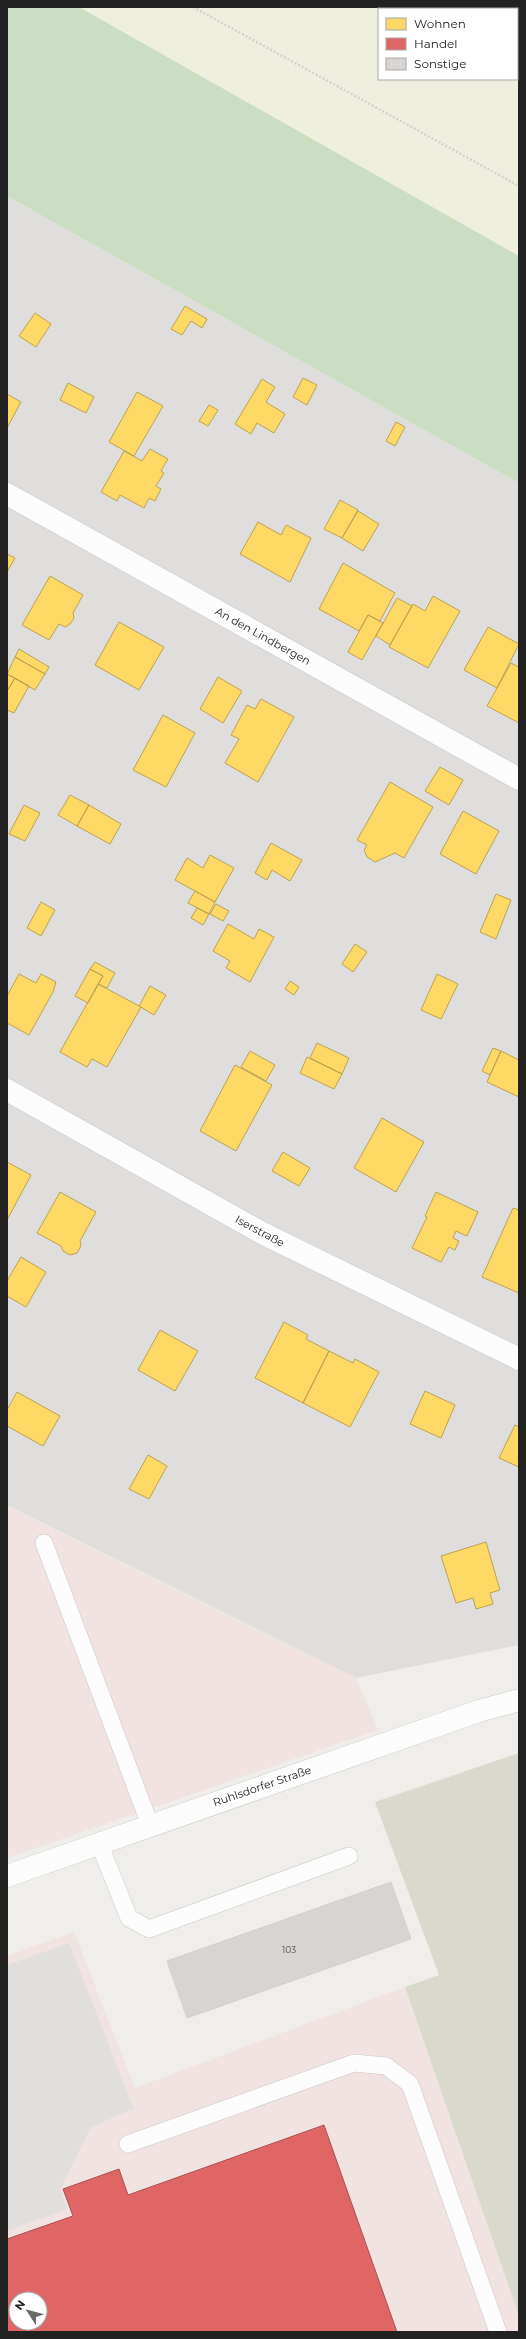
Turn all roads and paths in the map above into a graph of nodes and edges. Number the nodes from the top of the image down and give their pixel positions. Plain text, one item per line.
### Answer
1 (193, 7) edge
2 (519, 186) edge
3 (7, 494) edge
4 (519, 778) edge
5 (7, 1090) edge
6 (519, 1359) edge
7 (44, 1542) dead end
8 (519, 1700) edge
9 (150, 1825) junction
10 (98, 1843) junction
11 (349, 1856) dead end
12 (7, 1876) edge
13 (128, 2144) dead end
14 (498, 2332) edge

1 - 2 path
3 - 4 street, An den Lindbergen
5 - 6 street, Iserstraße
7 - 9 lane
8 - 9 street, Ruhlsdorfer Straße
9 - 10 street, Ruhlsdorfer Straße
10 - 11 lane
10 - 12 street, Ruhlsdorfer Straße
13 - 14 lane

